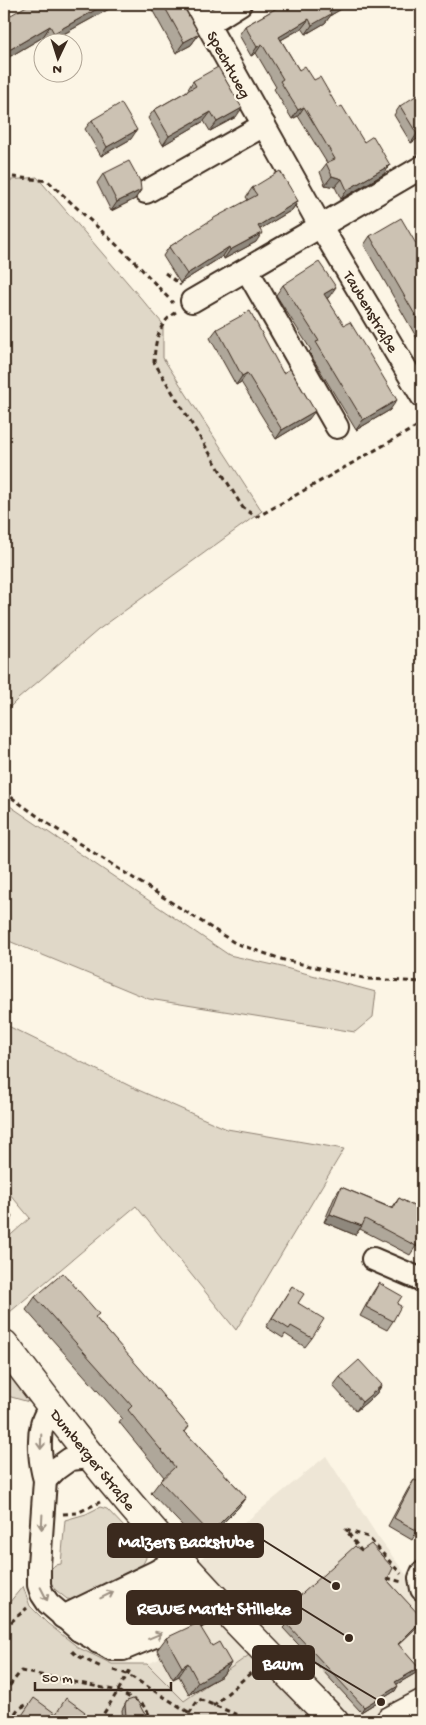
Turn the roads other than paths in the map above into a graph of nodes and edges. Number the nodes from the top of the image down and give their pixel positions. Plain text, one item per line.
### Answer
1 (196, 4) edge
2 (240, 4) edge
3 (208, 24) junction
4 (264, 125) junction
5 (422, 168) edge
6 (146, 192) dead end
7 (321, 227) junction
8 (246, 270) junction
9 (181, 305) road end
10 (422, 396) edge
11 (337, 428) dead end
12 (373, 1259) dead end
13 (422, 1280) edge
14 (4, 1344) edge
15 (50, 1406) junction
16 (90, 1457) junction
17 (45, 1480) junction
18 (197, 1579) junction
19 (80, 1630) junction
20 (422, 1704) edge
21 (334, 1721) edge
22 (390, 1721) edge

1 - 3 street, Spechtweg
2 - 3 street
3 - 4 street, Spechtweg
4 - 6 street
4 - 7 street, Spechtweg
5 - 7 street
7 - 8 street
7 - 10 street, Taubenstraße
8 - 9 street
8 - 11 street
12 - 13 street
14 - 15 main road, Dumberger Straße
15 - 16 main road, Dumberger Straße
15 -> 17 street
16 - 17 street
16 - 18 main road, Dumberger Straße
17 -> 19 street
19 -> 18 street
19 -> 18 street
18 - 21 main road, Dumberger Straße
20 - 22 main road

